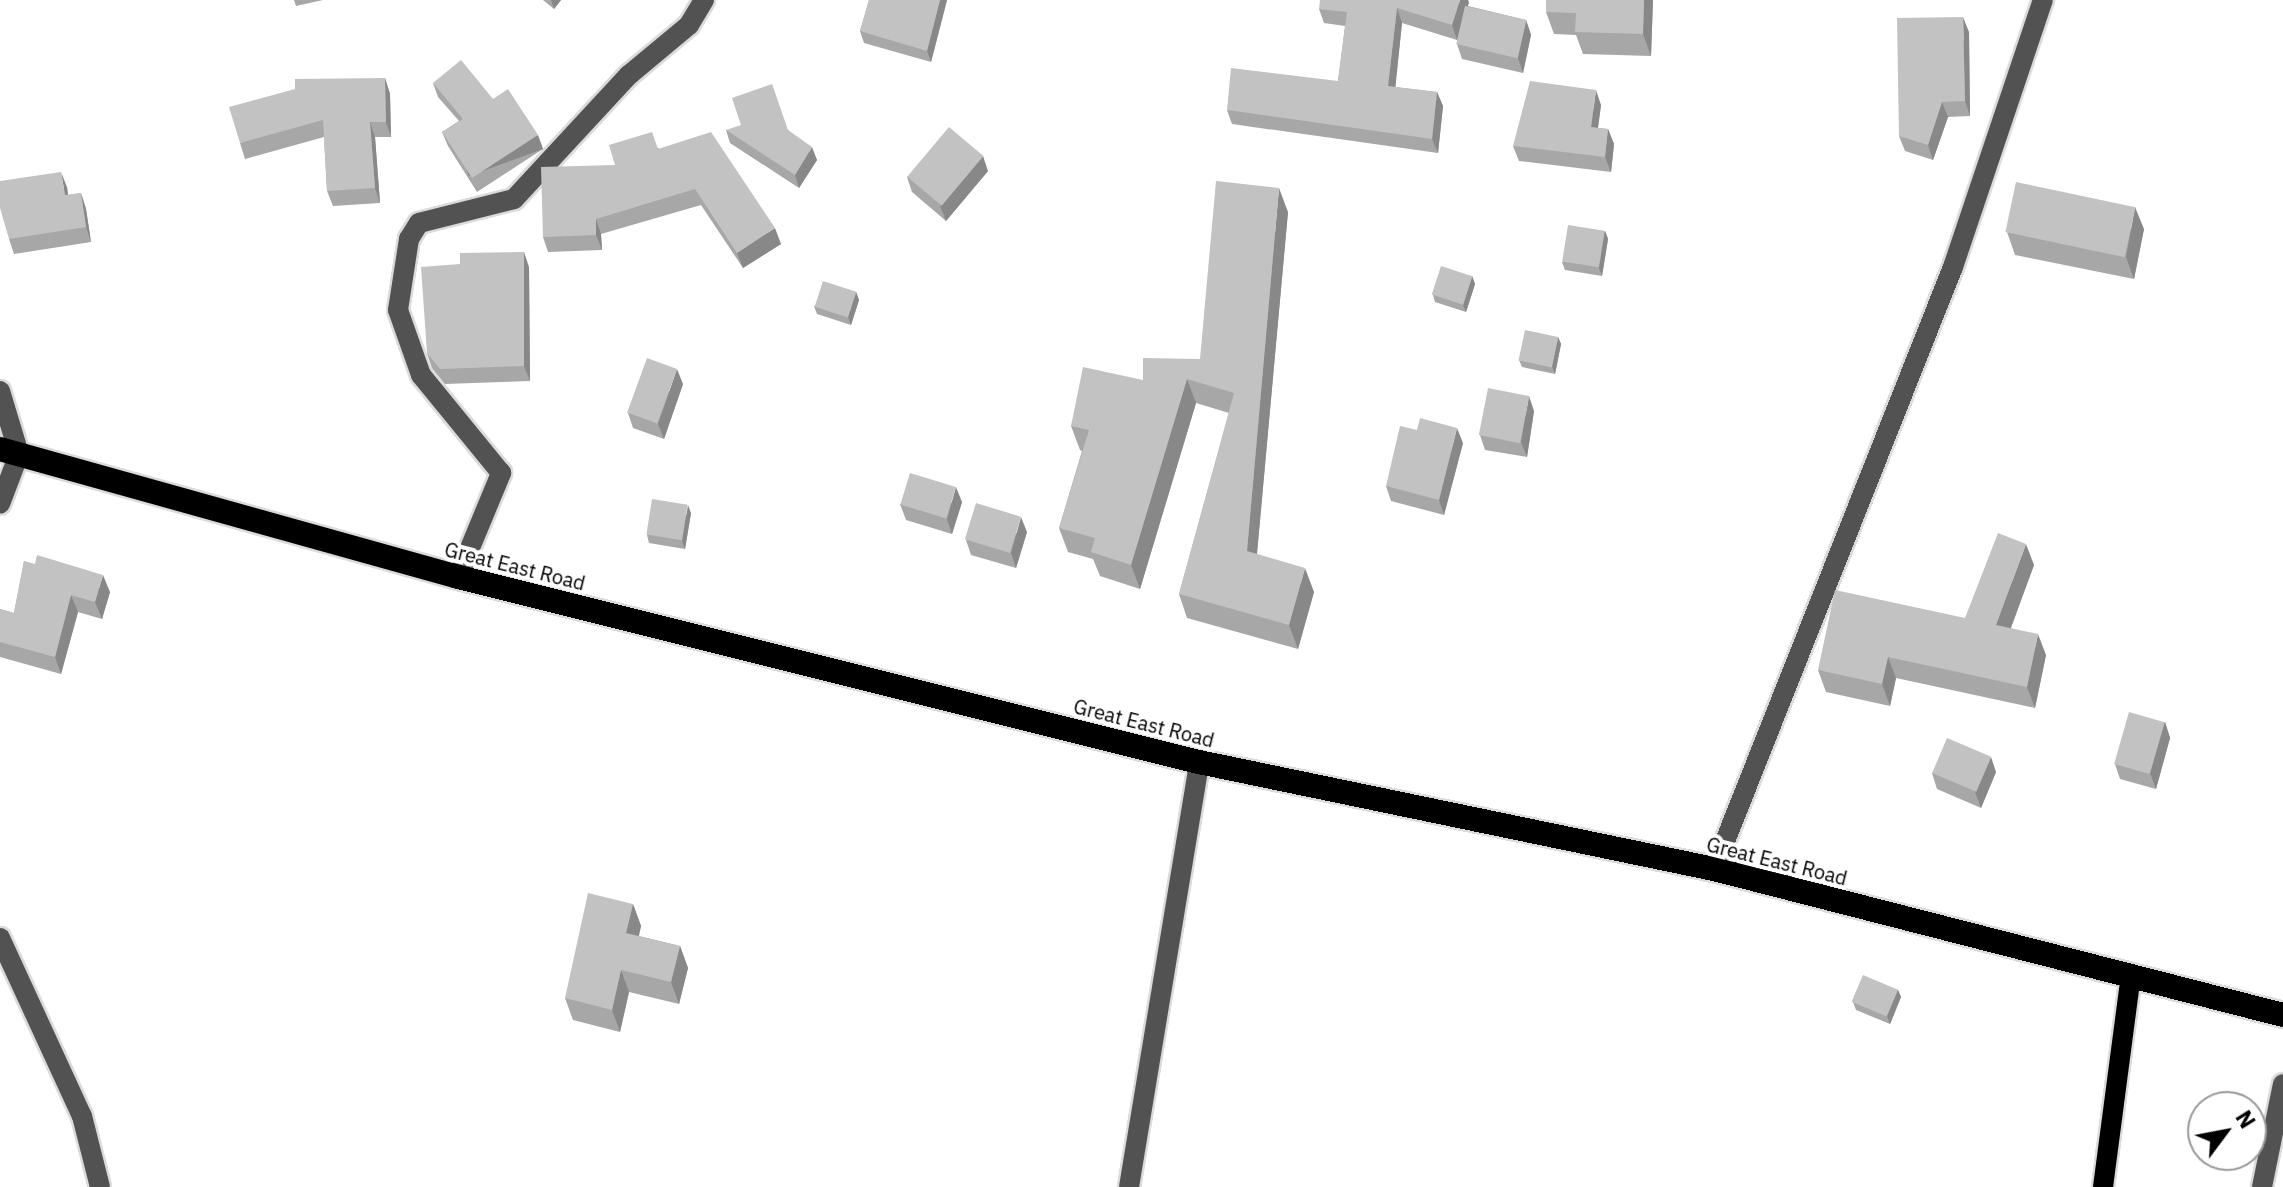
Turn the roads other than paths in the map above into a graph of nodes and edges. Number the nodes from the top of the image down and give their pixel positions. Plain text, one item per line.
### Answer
1 (704, 0) edge
2 (2043, 0) edge
3 (0, 391) edge
4 (9, 452) edge
5 (0, 504) edge
6 (458, 577) junction
7 (1199, 762) junction
8 (1714, 869) junction
9 (0, 938) edge
10 (2131, 975) junction
11 (2283, 1015) edge
12 (2283, 1084) edge
13 (2267, 1186) edge
14 (100, 1187) edge
15 (1129, 1187) edge
16 (2103, 1187) edge

1 - 6 street
2 - 8 street
3 - 4 street
4 - 5 street
4 - 6 highway, Great East Road
6 - 7 highway, Great East Road
7 - 8 highway, Great East Road
7 - 15 street
8 - 10 highway, Great East Road
9 - 14 street
10 - 11 highway, Great East Road
10 - 16 main road
12 - 13 street

